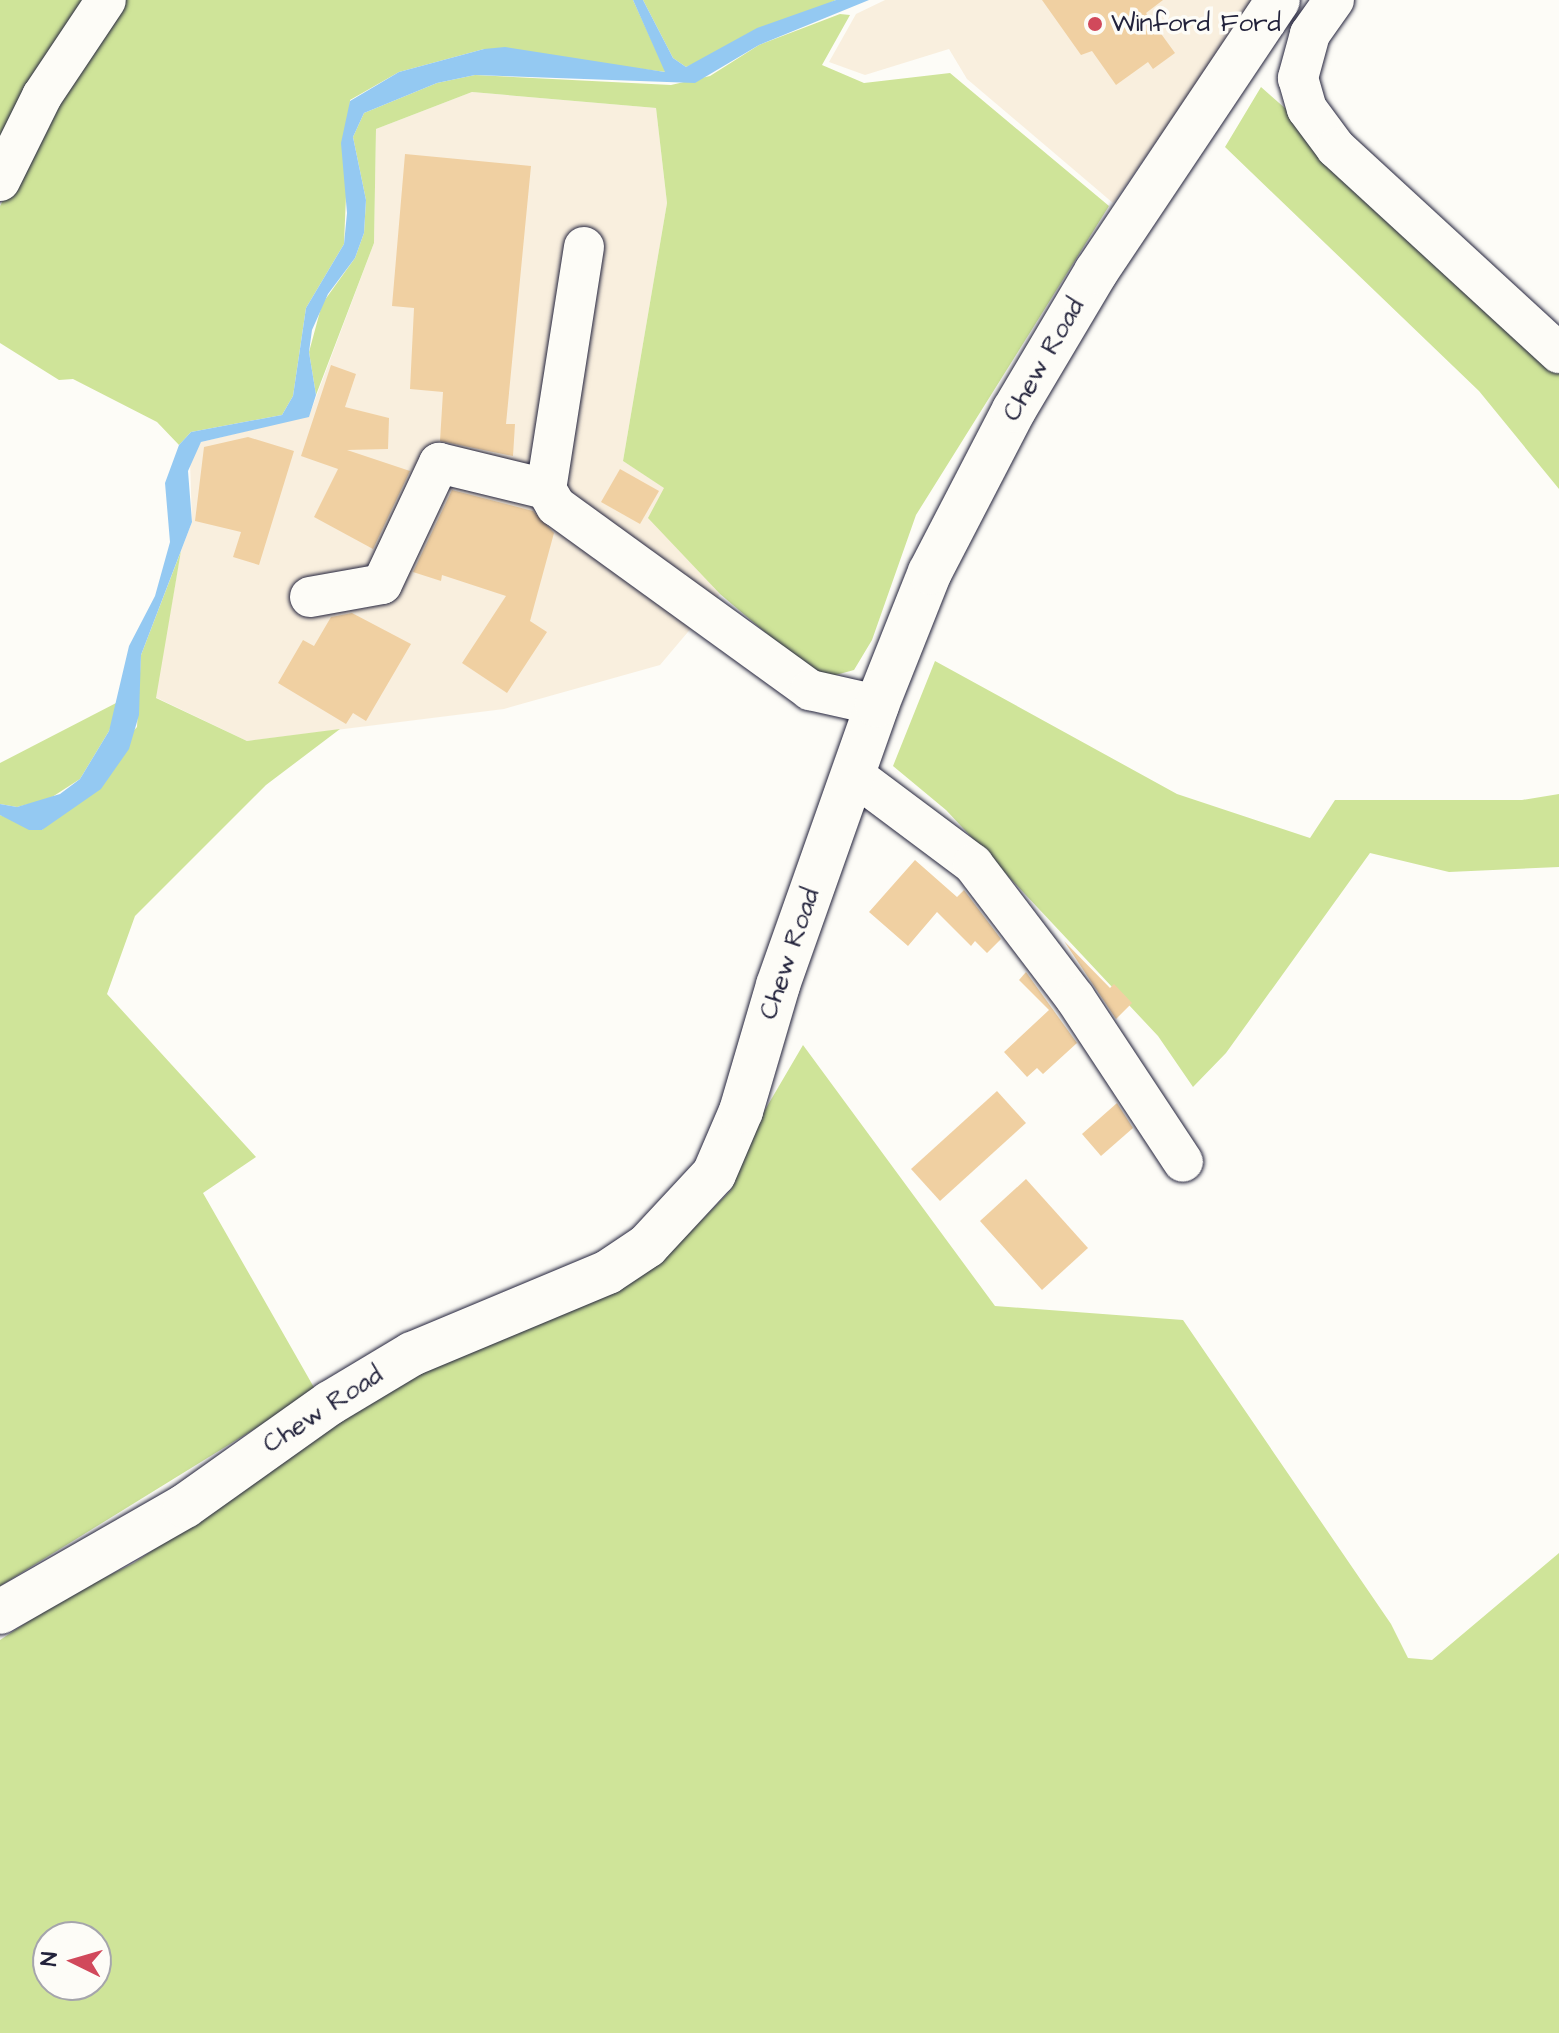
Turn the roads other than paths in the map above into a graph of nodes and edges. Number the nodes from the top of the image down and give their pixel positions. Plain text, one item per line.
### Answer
1 (106, 0) edge
2 (1278, 0) edge
3 (1334, 0) edge
4 (0, 181) edge
5 (584, 247) dead end
6 (1559, 353) edge
7 (546, 489) junction
8 (310, 597) dead end
9 (877, 705) junction
10 (854, 775) junction
11 (1183, 1162) dead end
12 (0, 1612) edge

1 - 4 street
2 - 9 main road, Chew Road
3 - 6 street
5 - 7 street
7 - 8 street
7 - 9 street
9 - 10 main road, Chew Road
10 - 11 street
10 - 12 main road, Chew Road

